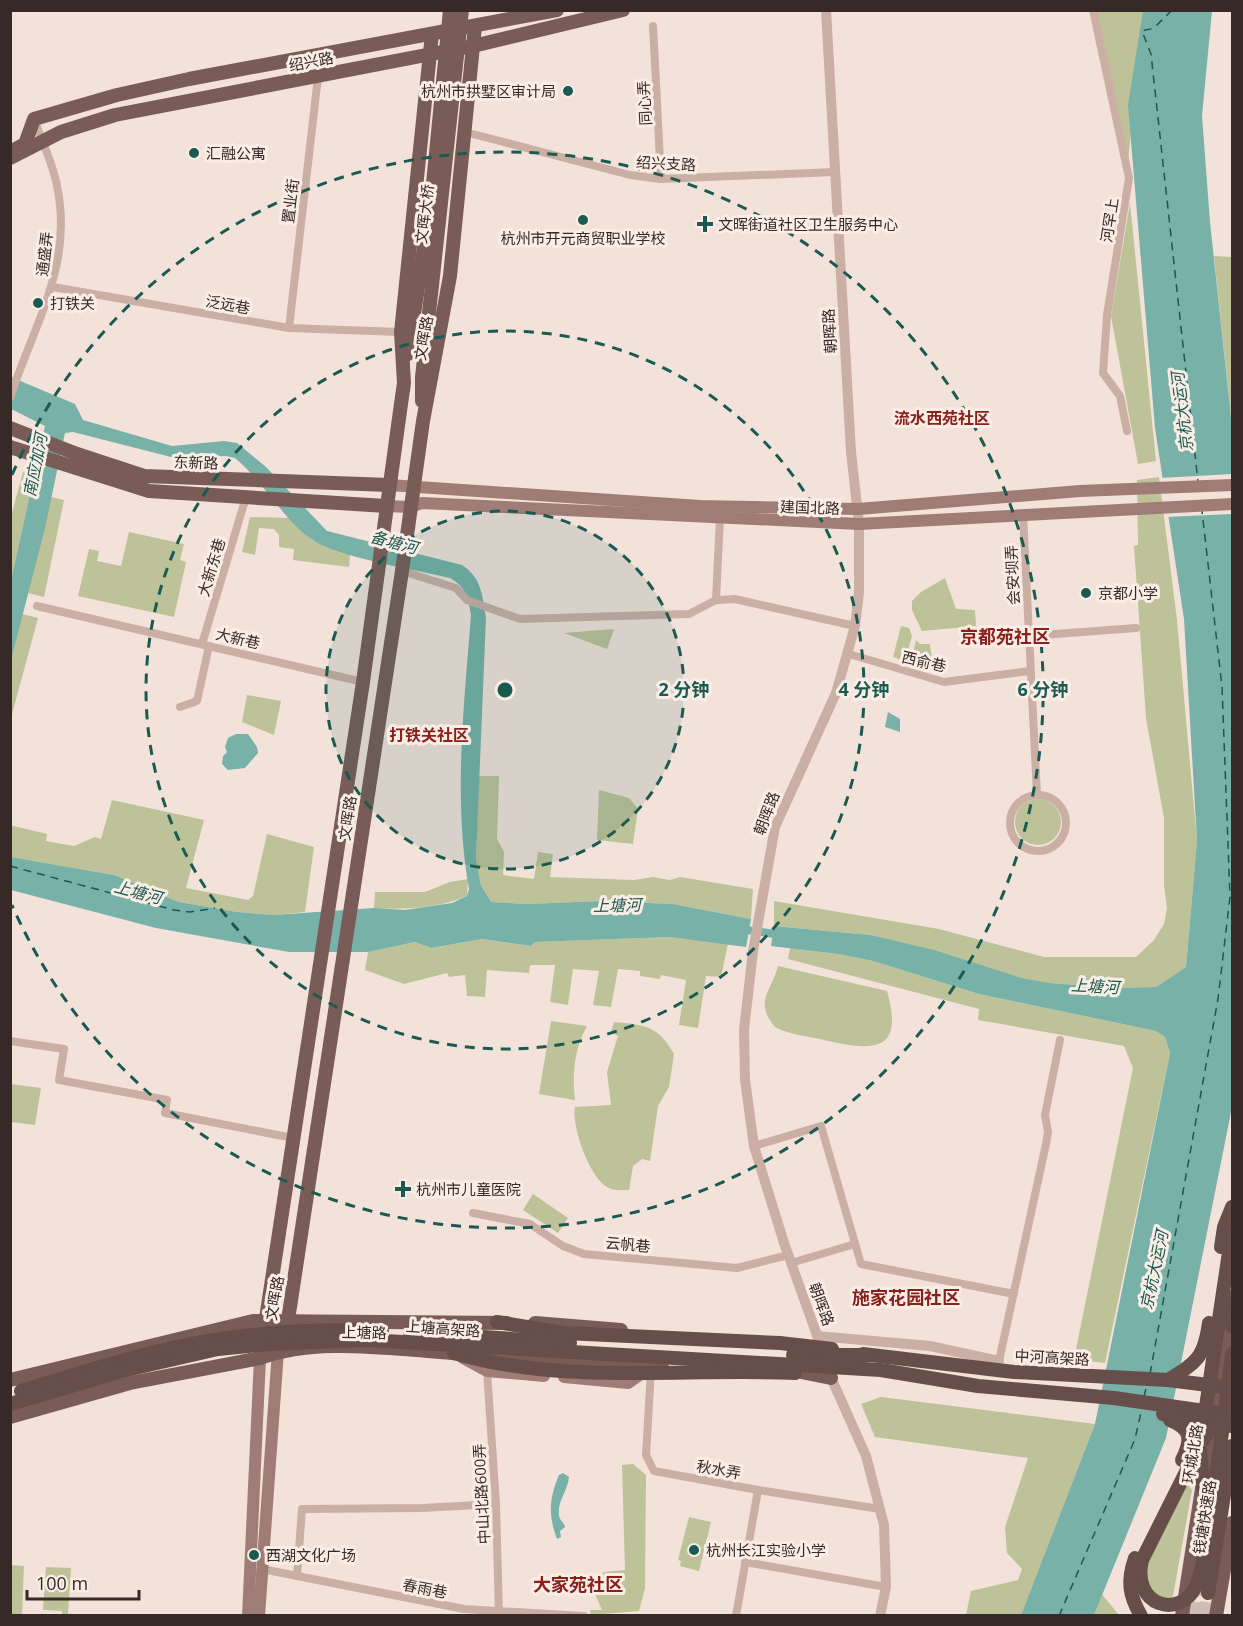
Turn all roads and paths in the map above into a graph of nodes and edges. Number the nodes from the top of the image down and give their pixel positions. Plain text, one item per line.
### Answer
1 (450, 10) edge
2 (462, 10) edge
3 (557, 10) edge
4 (623, 10) edge
5 (826, 10) edge
6 (1093, 10) edge
7 (475, 26) junction
8 (653, 26) dead end
9 (432, 34) junction
10 (473, 46) junction
11 (431, 54) junction
12 (318, 76) junction
13 (34, 119) junction
14 (465, 132) junction
15 (43, 144) junction
16 (10, 152) edge
17 (10, 158) edge
18 (835, 172) junction
19 (661, 179) junction
20 (430, 252) junction
21 (53, 287) junction
22 (289, 328) junction
23 (401, 332) junction
24 (404, 382) junction
25 (10, 399) edge
26 (423, 421) junction
27 (10, 428) edge
28 (1127, 432) dead end
29 (10, 447) edge
30 (389, 485) junction
31 (1233, 485) edge
32 (412, 486) junction
33 (246, 497) junction
34 (1233, 504) edge
35 (386, 506) junction
36 (410, 507) junction
37 (858, 509) junction
38 (1023, 514) junction
39 (720, 518) junction
40 (859, 524) junction
41 (402, 571) junction
42 (716, 600) junction
43 (37, 606) dead end
44 (855, 626) junction
45 (1136, 628) dead end
46 (1029, 636) junction
47 (206, 645) junction
48 (849, 654) junction
49 (1030, 671) junction
50 (363, 681) junction
51 (180, 707) dead end
52 (1037, 795) junction
53 (1060, 1040) dead end
54 (10, 1041) edge
55 (293, 1138) junction
56 (754, 1146) junction
57 (1233, 1207) edge
58 (473, 1213) dead end
59 (1233, 1232) edge
60 (855, 1244) junction
61 (789, 1259) junction
62 (1014, 1294) junction
63 (1232, 1300) edge
64 (265, 1320) junction
65 (288, 1320) junction
66 (496, 1322) junction
67 (1233, 1326) edge
68 (817, 1336) junction
69 (278, 1351) junction
70 (822, 1351) junction
71 (454, 1353) junction
72 (1233, 1354) edge
73 (870, 1355) junction
74 (260, 1358) junction
75 (999, 1361) joint
76 (487, 1367) junction
77 (651, 1367) junction
78 (881, 1370) junction
79 (831, 1378) junction
80 (10, 1380) edge
81 (1168, 1380) junction
82 (909, 1383) junction
83 (1233, 1388) edge
84 (10, 1394) edge
85 (10, 1404) edge
86 (1152, 1412) junction
87 (10, 1417) edge
88 (1229, 1422) edge
89 (1226, 1446) edge
90 (1203, 1488) junction
91 (758, 1490) junction
92 (496, 1504) junction
93 (879, 1509) junction
94 (1233, 1523) edge
95 (746, 1562) junction
96 (262, 1569) junction
97 (1130, 1573) junction
98 (297, 1576) junction
99 (886, 1587) junction
100 (1209, 1593) tunnel mouth
101 (499, 1613) edge
102 (248, 1616) edge
103 (259, 1616) edge
104 (584, 1616) edge
105 (736, 1616) edge
106 (880, 1616) edge
107 (1141, 1616) edge
108 (1150, 1616) edge
109 (1182, 1616) edge
110 (1216, 1616) edge

1 - 20 main road, 文晖大桥
2 - 20 main road, 文晖大桥
3 - 7 main road, 绍兴路
4 - 10 main road, 绍兴路
5 - 18 street, 朝晖路
6 - 28 street, 河罕上
7 - 9 main road, 绍兴路
7 - 10 main road, 文晖路
8 - 19 street, 同心弄
9 - 11 main road, 文晖路
9 - 13 main road, 绍兴路
10 - 11 main road, 绍兴路
10 - 14 main road, 文晖路
11 - 12 main road, 绍兴路
11 - 23 main road, 文晖路
12 - 15 main road, 绍兴路
12 - 22 street, 置业街
13 - 15 street, 通盛弄
13 - 16 main road
14 - 19 street, 绍兴支路
14 - 26 main road, 文晖路
15 - 17 main road, 绍兴路
15 - 21 street, 通盛弄
18 - 19 street, 绍兴支路
18 - 37 street, 朝晖路
20 - 24 main road, 文晖大桥
20 - 26 main road, 文晖大桥
21 - 22 street, 泛远巷
21 - 25 street, 通盛弄
22 - 23 street, 泛远巷
23 - 24 main road, 文晖路
24 - 30 main road, 文晖路
26 - 32 main road, 文晖路
27 - 30 main road, 东新路
29 - 33 main road, 东新路
30 - 32 main road, 建国北路
30 - 35 main road, 文晖路
31 - 37 main road, 建国北路
32 - 36 main road, 文晖路
32 - 37 main road, 建国北路
33 - 35 main road, 东新路
33 - 47 street, 大新东巷
34 - 38 main road, 建国北路
35 - 36 main road, 建国北路
35 - 50 main road, 文晖路
36 - 39 main road, 建国北路
36 - 41 main road, 文晖路
37 - 40 street, 朝晖路
38 - 40 main road, 建国北路
38 - 46 street, 会安坝弄
39 - 40 main road, 建国北路
39 - 42 street
40 - 44 street, 朝晖路
41 - 42 street
41 - 65 main road, 文晖路
42 - 44 street
43 - 47 street, 大新巷
44 - 48 street, 朝晖路
45 - 46 street
46 - 49 street, 会安坝弄
47 - 50 street, 大新巷
47 - 51 street, 大新东巷
48 - 49 street, 西俞巷
48 - 56 street, 朝晖路
49 - 52 street, 会安坝弄
50 - 55 main road, 文晖路
52 - 52 street
53 - 62 street
54 - 55 street
55 - 64 main road, 文晖路
56 - 60 street
56 - 61 street, 朝晖路
57 - 81 highway
58 - 61 street, 云帆巷
59 - 90 highway
60 - 61 street, 云帆巷
60 - 62 street
61 - 68 street, 朝晖路
62 - 75 street
63 - 67 highway
63 - 90 main road, 环城北路
64 - 65 main road, 上塘路
64 - 74 main road, 文晖路
64 - 80 main road, 上塘路
65 - 66 main road, 上塘路
65 - 69 main road, 文晖路
66 - 70 main road, 上塘路
66 - 73 highway
68 - 70 street, 朝晖路
68 - 75 street
69 - 71 main road, 上塘路
69 - 74 main road, 上塘路
69 - 96 main road, 文晖路
70 - 79 street, 朝晖路
71 - 76 highway
71 - 77 main road, 上塘路
72 - 89 highway
73 - 81 highway, 中河高架路
73 - 84 highway, 上塘高架路
74 - 87 main road, 上塘路
74 - 102 main road, 文晖路
76 - 77 main road
76 - 82 highway
76 - 92 street, 中山北路600弄
77 - 79 main road, 上塘路
77 - 91 street, 秋水弄
78 - 82 highway
78 - 85 highway, 上塘高架路
78 - 88 highway
79 - 93 street, 朝晖路
81 - 83 highway, 中河高架路
82 - 86 highway
86 - 88 highway
86 - 97 highway
88 - 89 highway
89 - 100 highway, 钱塘快速路
90 - 109 main road, 环城北路
91 - 93 street
91 - 95 street, 秋水弄
92 - 98 street
92 - 101 street, 中山北路600弄
93 - 99 street, 朝晖路
94 - 110 main road
95 - 99 street
95 - 105 street, 秋水弄
96 - 98 street, 春雨巷
96 - 103 main road, 文晖路
97 - 107 highway
97 - 108 highway
98 - 101 street, 春雨巷
99 - 106 street, 朝晖路
101 - 104 street, 春雨巷

